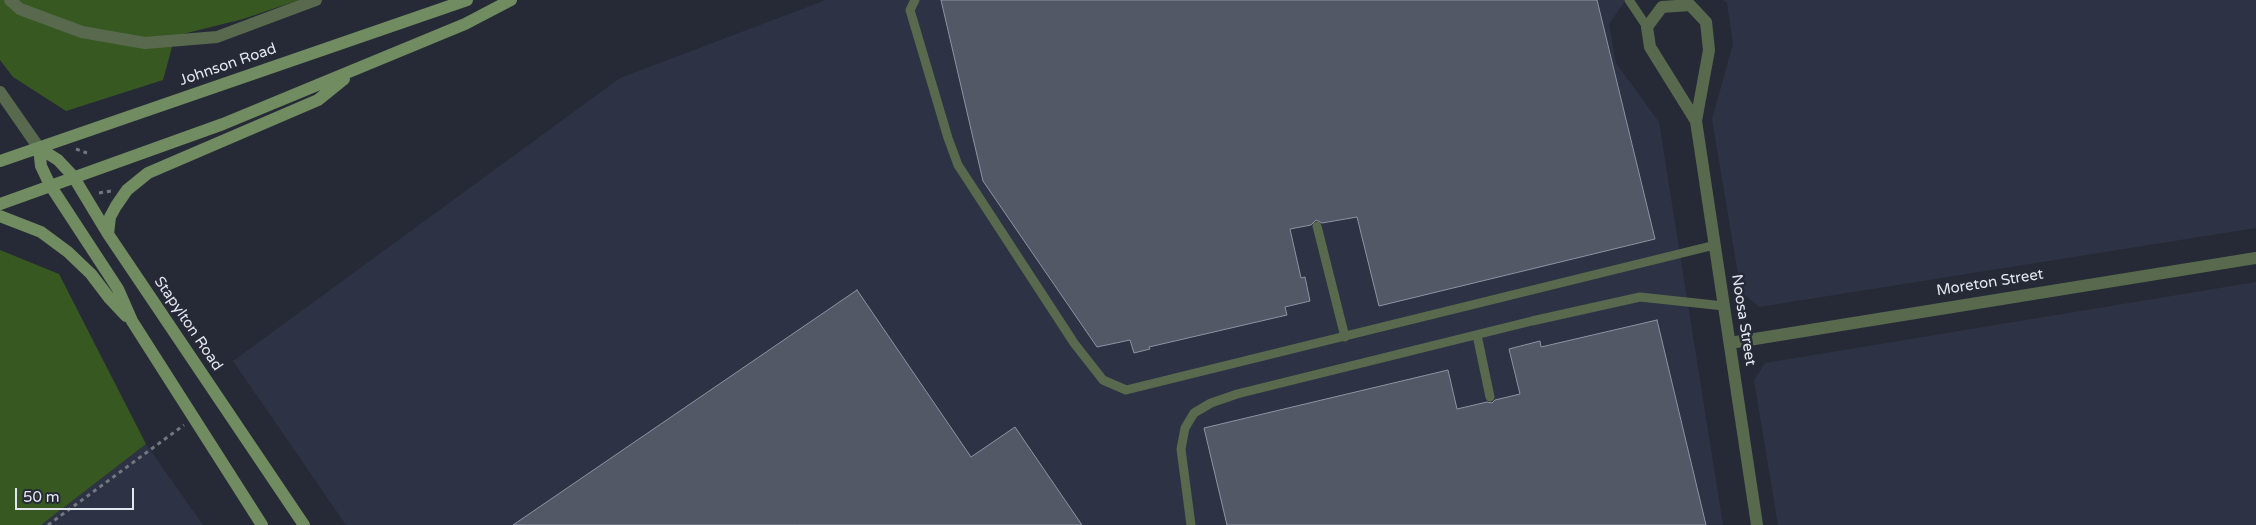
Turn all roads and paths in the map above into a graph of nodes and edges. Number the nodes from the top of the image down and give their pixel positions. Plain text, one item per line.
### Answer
1 (10, 0) edge
2 (316, 0) edge
3 (467, 0) edge
4 (511, 0) edge
5 (915, 0) edge
6 (1629, 0) edge
7 (1661, 4) edge
8 (1647, 27) junction
9 (358, 68) junction
10 (0, 92) edge
11 (1696, 121) junction
12 (40, 148) junction
13 (76, 149) dead end
14 (87, 153) dead end
15 (0, 161) edge
16 (73, 176) junction
17 (107, 184) dead end
18 (50, 185) junction
19 (108, 190) dead end
20 (0, 204) edge
21 (0, 216) edge
22 (1317, 226) dead end
23 (108, 234) junction
24 (1715, 245) junction
25 (2256, 258) edge
26 (1724, 306) junction
27 (132, 321) junction
28 (1477, 335) junction
29 (1345, 337) junction
30 (1730, 343) junction
31 (1490, 397) dead end
32 (193, 418) junction
33 (48, 525) edge
34 (262, 525) edge
35 (304, 525) edge
36 (1191, 525) edge
37 (1757, 525) edge

1 - 2 street
3 - 12 main road, Johnson Road
4 - 9 main road
5 - 29 lane
6 - 8 lane
7 - 8 street, Noosa Street
7 - 11 street, Noosa Street
8 - 11 street, Noosa Street
9 - 16 main road
9 - 23 main road
10 - 12 street, Stapylton Road
11 - 24 street, Noosa Street
12 - 15 main road, Johnson Road
12 - 16 main road, Stapylton Road
12 - 18 main road, Stapylton Road
13 - 14 path
16 - 18 main road
16 - 23 main road, Stapylton Road
17 - 19 path
18 - 20 main road
18 - 27 main road, Stapylton Road
21 - 27 main road, Stapylton Road
22 - 29 lane
23 - 35 main road, Stapylton Road
24 - 26 street, Noosa Street
24 - 29 lane
25 - 30 street, Moreton Street
26 - 28 lane
26 - 30 street, Noosa Street
27 - 32 main road, Stapylton Road
28 - 31 lane
28 - 36 lane
30 - 37 street, Noosa Street
32 - 33 path
32 - 34 main road, Stapylton Road

